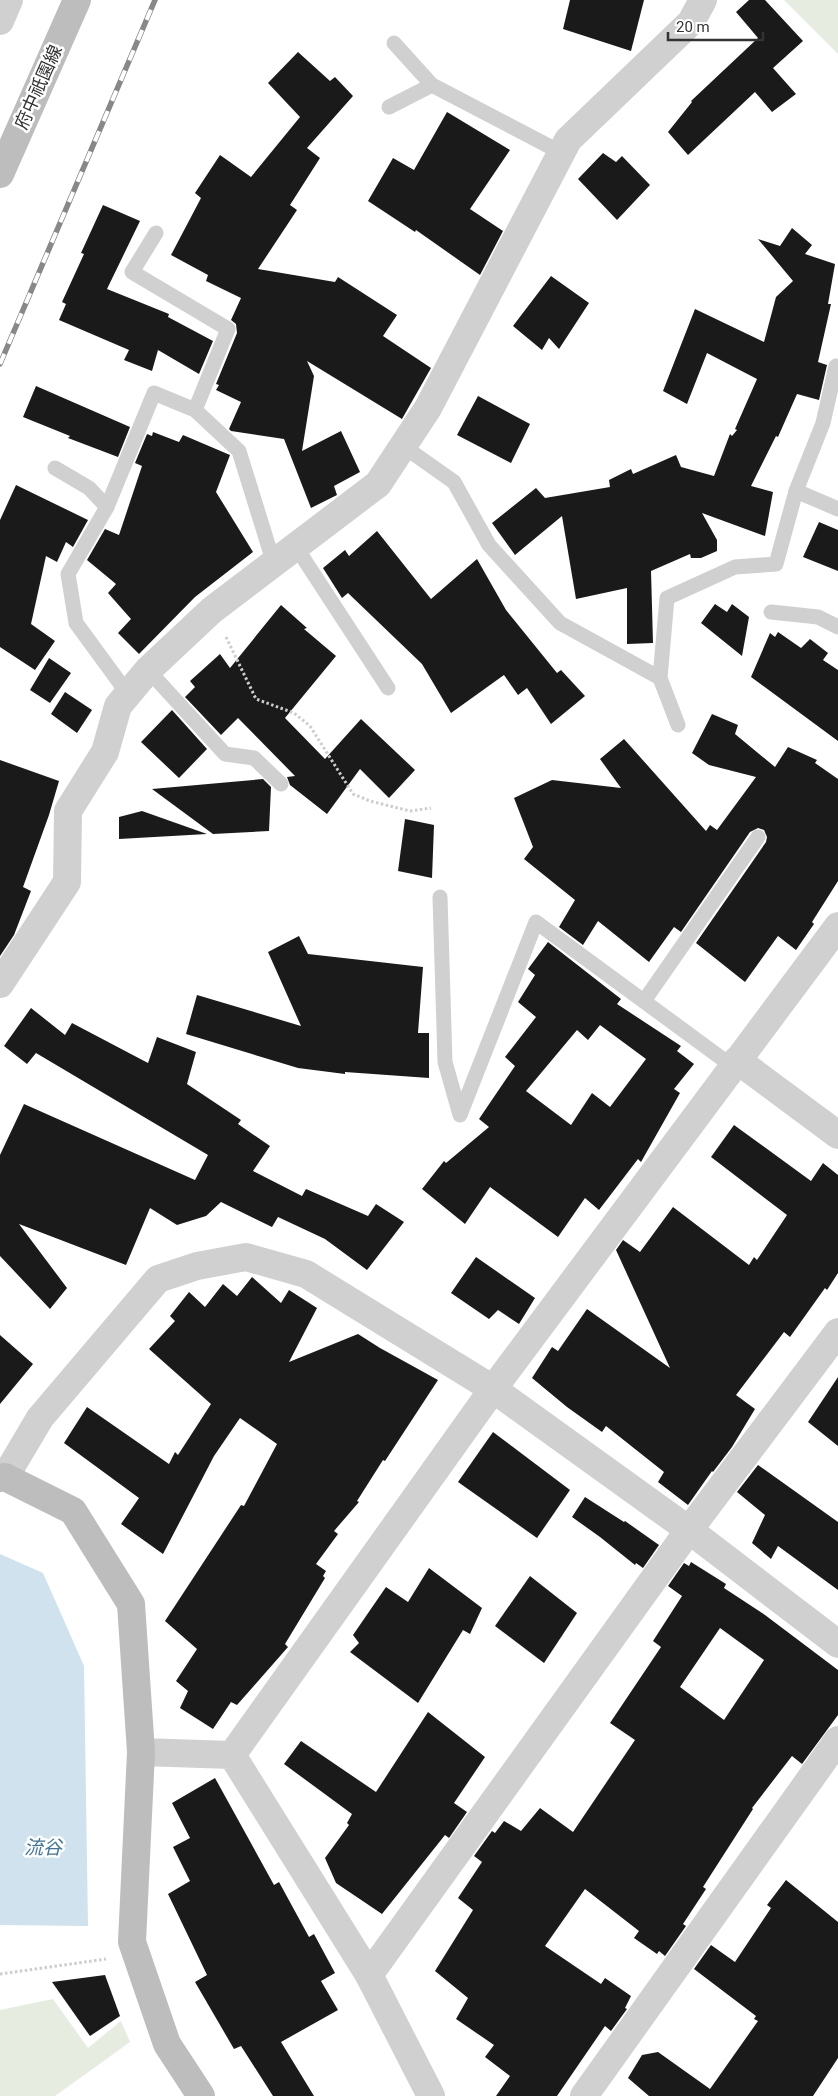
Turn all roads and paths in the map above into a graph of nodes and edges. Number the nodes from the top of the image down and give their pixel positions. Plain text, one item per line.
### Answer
1 (9, 0) edge
2 (77, 0) edge
3 (703, 0) edge
4 (0, 21) edge
5 (394, 44) dead end
6 (432, 85) junction
7 (389, 107) dead end
8 (562, 153) junction
9 (0, 174) edge
10 (156, 233) dead end
11 (836, 366) dead end
12 (195, 410) junction
13 (403, 446) junction
14 (55, 468) dead end
15 (796, 491) junction
16 (107, 507) junction
17 (838, 509) edge
18 (296, 547) junction
19 (274, 564) junction
20 (212, 610) junction
21 (771, 612) dead end
22 (838, 626) edge
23 (148, 670) junction
24 (660, 678) junction
25 (388, 688) dead end
26 (128, 694) junction
27 (678, 726) dead end
28 (281, 784) dead end
29 (431, 808) dead end
30 (758, 837) dead end
31 (440, 897) dead end
32 (838, 926) edge
33 (0, 984) edge
34 (644, 1001) junction
35 (735, 1063) junction
36 (838, 1135) edge
37 (838, 1332) edge
38 (493, 1389) junction
39 (2, 1477) edge
40 (689, 1530) junction
41 (838, 1644) edge
42 (838, 1740) edge
43 (141, 1752) junction
44 (232, 1755) junction
45 (136, 1954) junction
46 (0, 1974) edge
47 (369, 1974) junction
48 (201, 2096) edge
49 (431, 2096) edge
50 (584, 2096) edge

1 - 4 street
2 - 9 street, 府中祇園線
3 - 8 street
5 - 6 lane
6 - 7 lane
6 - 8 lane
8 - 13 street
10 - 12 lane
11 - 15 lane
12 - 16 lane
12 - 19 lane
13 - 18 street
13 - 24 lane
14 - 16 lane
15 - 17 lane
15 - 24 lane
16 - 26 lane
18 - 19 street
18 - 25 lane
19 - 20 street
20 - 23 street
20 - 29 path
21 - 22 lane
23 - 26 street
23 - 28 lane
24 - 27 lane
26 - 33 street
30 - 34 lane
31 - 34 lane
32 - 35 street
34 - 35 lane
35 - 36 street
35 - 38 street
37 - 40 street
38 - 39 street
38 - 40 street
38 - 44 street
39 - 43 street
40 - 41 street
40 - 47 street
42 - 50 street
43 - 44 street
43 - 45 street
44 - 47 street
45 - 46 path
45 - 48 street
47 - 49 street

